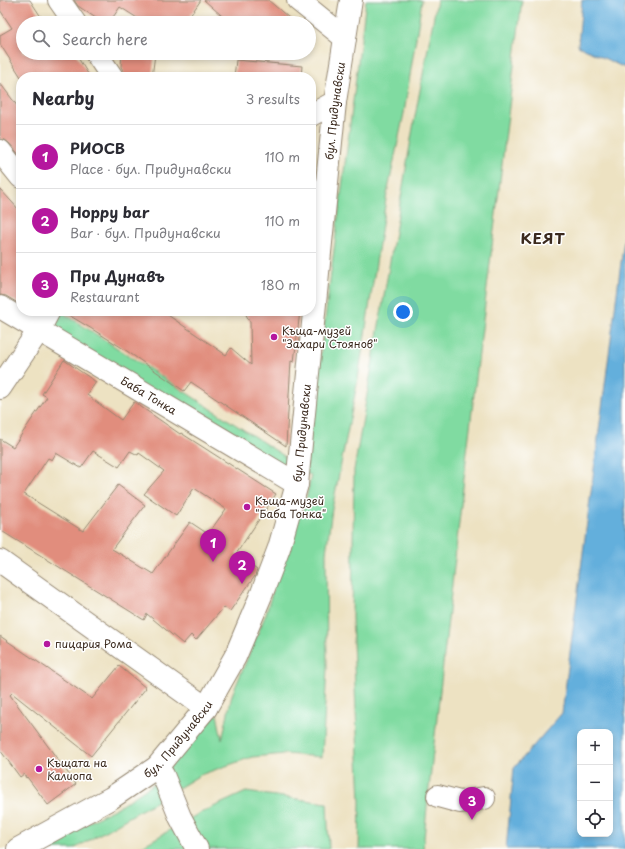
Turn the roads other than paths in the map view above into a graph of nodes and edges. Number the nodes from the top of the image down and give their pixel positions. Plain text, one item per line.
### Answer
1 (59, 0) edge
2 (298, 0) edge
3 (350, 0) edge
4 (70, 16) edge
5 (345, 38) junction
6 (101, 60) edge
7 (109, 72) edge
8 (335, 102) junction
9 (316, 112) edge
10 (0, 151) edge
11 (16, 171) edge
12 (316, 293) edge
13 (0, 307) edge
14 (46, 316) edge
15 (314, 316) edge
16 (38, 330) junction
17 (0, 388) edge
18 (297, 484) junction
19 (0, 561) edge
20 (206, 708) junction
21 (160, 771) junction
22 (438, 796) dead end
23 (484, 798) dead end
24 (18, 849) edge
25 (197, 849) edge

1 - 4 street
2 - 5 street
3 - 5 street, бул. Придунавски
5 - 8 street, бул. Придунавски
6 - 7 street
8 - 9 street
8 - 12 street, бул. Придунавски
10 - 11 street
13 - 16 street, Баба Тонка
14 - 16 street
15 - 18 street, бул. Придунавски
16 - 17 street
16 - 18 street, Баба Тонка
18 - 20 street, бул. Придунавски
19 - 20 street
20 - 21 street, бул. Придунавски
21 - 24 street, бул. Придунавски
21 - 25 street
22 - 23 street

